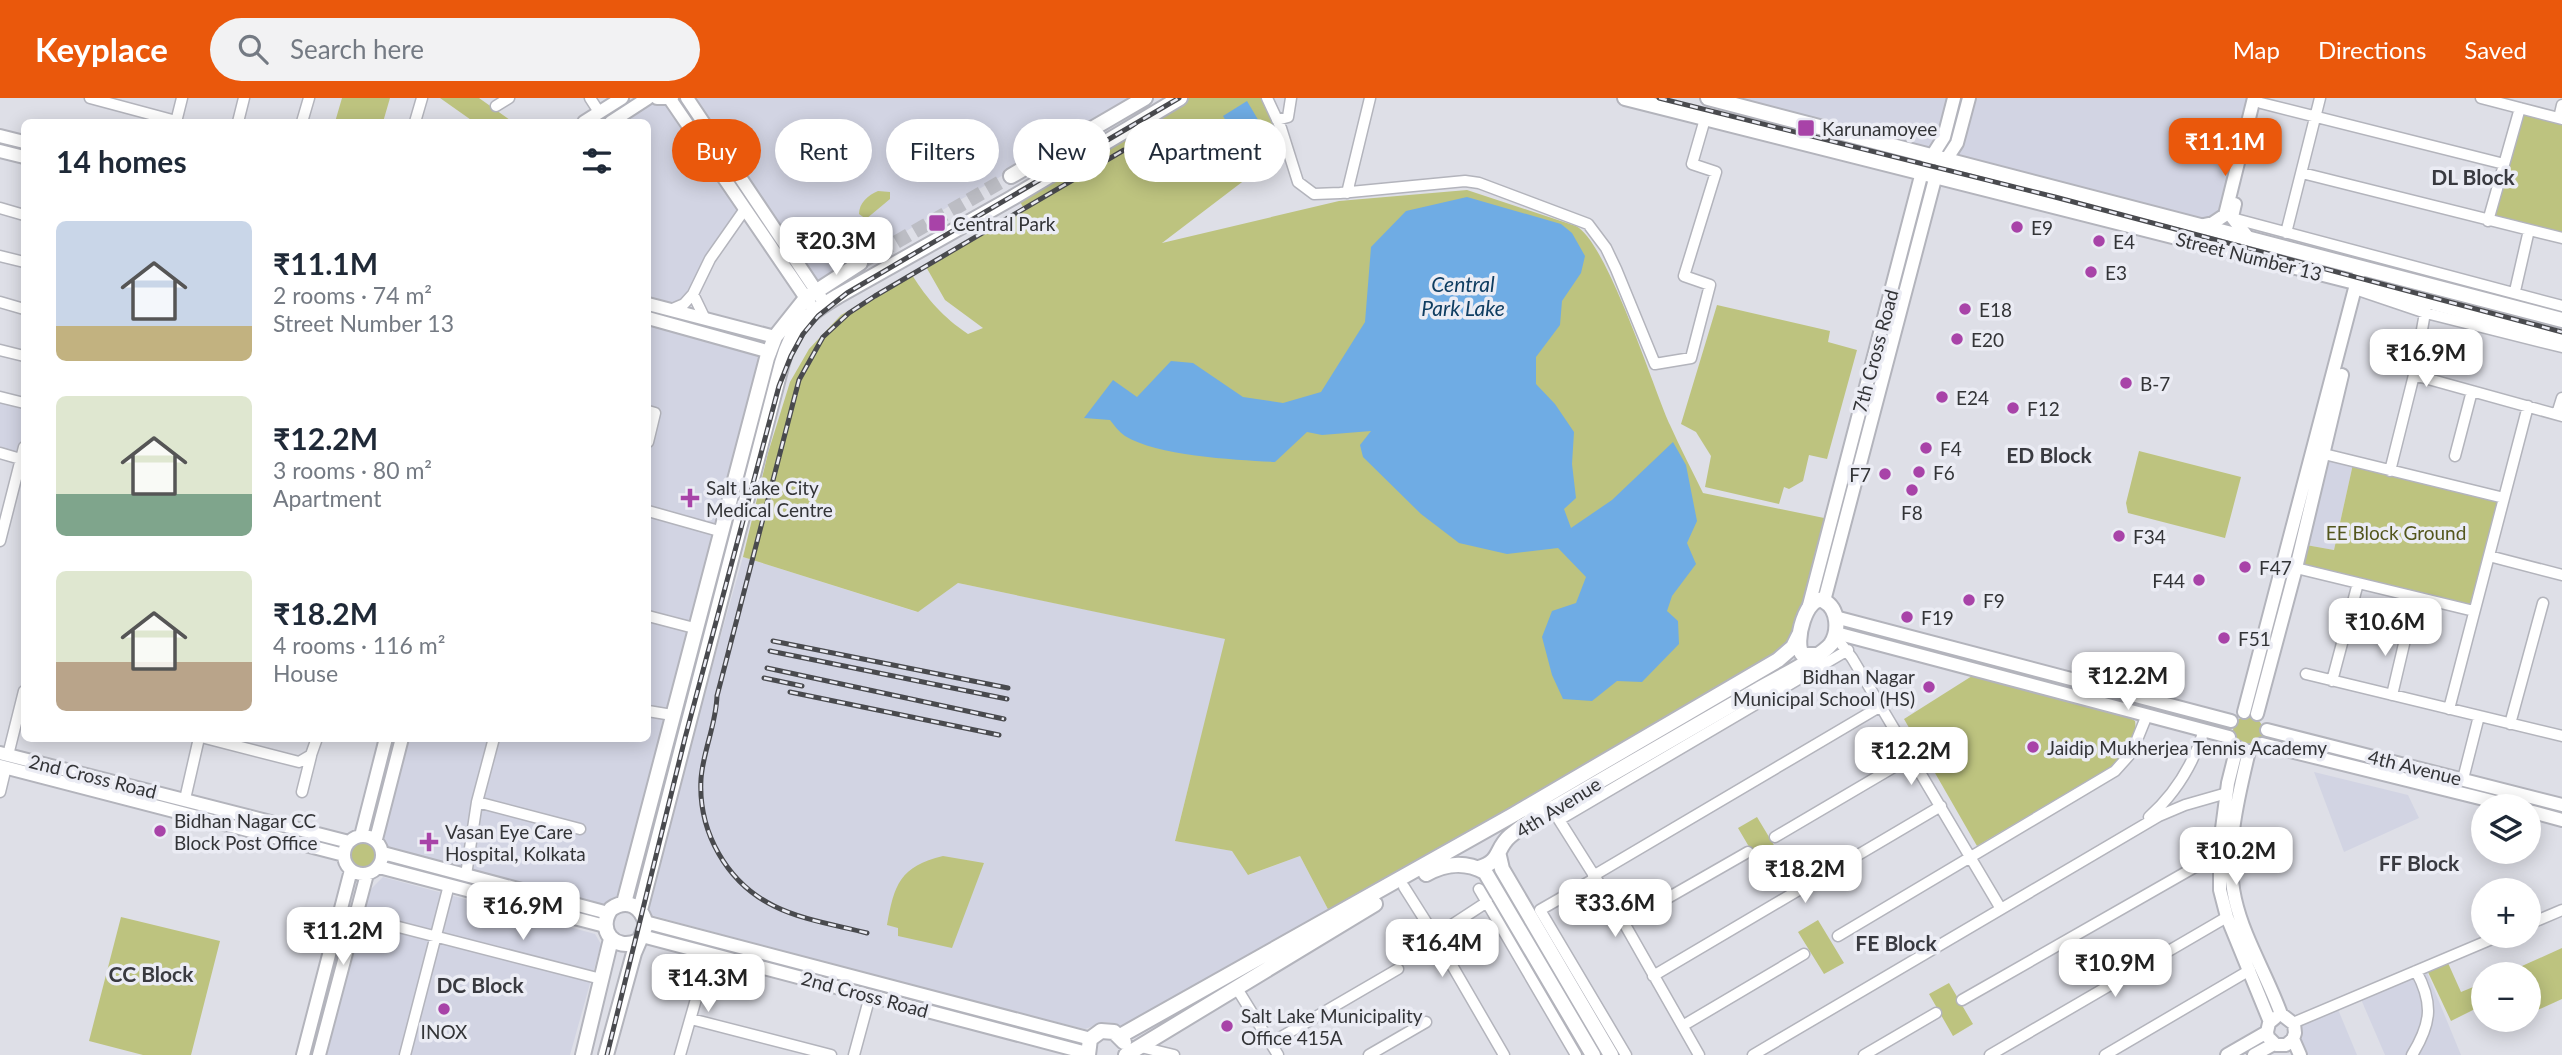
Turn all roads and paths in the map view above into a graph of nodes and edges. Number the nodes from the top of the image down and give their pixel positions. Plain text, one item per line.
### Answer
1 (90, 98) edge
2 (182, 98) edge
3 (244, 98) edge
4 (309, 98) edge
5 (422, 98) edge
6 (509, 98) edge
7 (590, 98) edge
8 (622, 98) edge
9 (648, 98) edge
10 (657, 98) edge
11 (671, 98) edge
12 (687, 98) edge
13 (1145, 98) edge
14 (1268, 98) edge
15 (1291, 98) edge
16 (1370, 98) edge
17 (1625, 98) edge
18 (1708, 98) edge
19 (1954, 98) edge
20 (1969, 98) edge
21 (2320, 98) edge
22 (2481, 98) edge
23 (1174, 100) edge
24 (2259, 100) edge
25 (119, 102) edge
26 (2562, 104) edge
27 (496, 106) dead end
28 (2519, 108) junction
29 (599, 112) junction
30 (2316, 117) junction
31 (2560, 118) edge
32 (167, 119) edge
33 (177, 119) edge
34 (239, 119) edge
35 (303, 119) edge
36 (416, 119) edge
37 (588, 119) edge
38 (616, 119) edge
39 (1277, 119) edge
40 (1281, 119) edge
41 (1705, 119) junction
42 (0, 136) edge
43 (21, 141) edge
44 (1286, 147) edge
45 (0, 151) edge
46 (21, 156) edge
47 (1930, 156) junction
48 (1946, 160) junction
49 (2504, 164) junction
50 (2302, 173) junction
51 (1929, 174) junction
52 (1011, 176) tunnel mouth
53 (1347, 193) junction
54 (0, 208) edge
55 (745, 209) junction
56 (21, 214) edge
57 (2232, 217) junction
58 (2488, 221) junction
59 (2199, 226) junction
60 (2529, 230) junction
61 (2286, 233) junction
62 (2562, 238) edge
63 (2249, 239) junction
64 (2193, 241) junction
65 (0, 256) edge
66 (21, 261) edge
67 (860, 263) tunnel mouth
68 (2364, 268) junction
69 (2359, 287) junction
70 (2500, 288) junction
71 (2515, 291) junction
72 (693, 294) junction
73 (816, 301) junction
74 (0, 302) edge
75 (2496, 303) junction
76 (651, 305) edge
77 (2562, 306) edge
78 (2426, 307) junction
79 (21, 308) edge
80 (670, 310) junction
81 (651, 319) edge
82 (705, 319) junction
83 (2562, 320) edge
84 (775, 337) junction
85 (2554, 338) edge
86 (2562, 347) edge
87 (0, 350) edge
88 (770, 352) junction
89 (21, 355) edge
90 (2413, 375) junction
91 (2472, 391) junction
92 (0, 397) edge
93 (2562, 398) edge
94 (21, 402) edge
95 (2528, 406) junction
96 (651, 412) edge
97 (2328, 415) junction
98 (2560, 415) edge
99 (651, 430) edge
100 (0, 453) edge
101 (2324, 454) junction
102 (2455, 456) dead end
103 (21, 458) edge
104 (21, 466) edge
105 (2390, 471) junction
106 (2504, 498) junction
107 (651, 512) edge
108 (719, 531) junction
109 (0, 541) edge
110 (2489, 556) junction
111 (2297, 568) junction
112 (2562, 575) edge
113 (2358, 583) junction
114 (2272, 599) junction
115 (1824, 601) junction
116 (2287, 602) junction
117 (2543, 603) dead end
118 (1808, 609) junction
119 (2474, 611) junction
120 (651, 617) edge
121 (1835, 617) junction
122 (2408, 627) dead end
123 (694, 628) junction
124 (1799, 635) junction
125 (1836, 635) junction
126 (1848, 650) junction
127 (1817, 655) junction
128 (2033, 669) junction
129 (2306, 674) dead end
130 (2332, 681) junction
131 (2028, 684) junction
132 (2106, 689) junction
133 (2392, 695) junction
134 (21, 701) edge
135 (2102, 703) junction
136 (1881, 706) junction
137 (2449, 709) junction
138 (651, 712) edge
139 (2250, 713) junction
140 (672, 715) junction
141 (2147, 715) junction
142 (2479, 716) junction
143 (2231, 721) junction
144 (2511, 724) junction
145 (2204, 730) junction
146 (2267, 730) junction
147 (2562, 736) edge
148 (198, 742) edge
149 (220, 742) edge
150 (316, 742) edge
151 (385, 742) edge
152 (401, 742) edge
153 (493, 742) edge
154 (2262, 744) junction
155 (2238, 745) junction
156 (311, 755) junction
157 (1911, 757) junction
158 (4, 760) edge
159 (2463, 779) junction
160 (147, 789) junction
161 (0, 792) edge
162 (302, 793) dead end
163 (2227, 793) junction
164 (2482, 794) edge
165 (2497, 794) edge
166 (184, 799) junction
167 (477, 802) junction
168 (144, 803) junction
169 (2541, 803) edge
170 (2562, 804) edge
171 (1941, 806) junction
172 (2541, 814) edge
173 (1555, 815) junction
174 (2562, 820) edge
175 (580, 829) dead end
176 (2135, 830) junction
177 (1482, 833) junction
178 (1776, 837) dead end
179 (355, 839) junction
180 (376, 839) junction
181 (1466, 842) junction
182 (1748, 852) dead end
183 (383, 853) junction
184 (1500, 853) junction
185 (344, 855) junction
186 (1971, 858) junction
187 (2219, 863) junction
188 (379, 867) junction
189 (1474, 867) junction
190 (351, 870) junction
191 (367, 874) junction
192 (466, 875) junction
193 (1594, 877) junction
194 (449, 885) junction
195 (1404, 887) junction
196 (1479, 888) dead end
197 (1486, 902) junction
198 (624, 904) junction
199 (2001, 909) junction
200 (2562, 910) edge
201 (356, 916) junction
202 (2227, 917) junction
203 (2541, 919) edge
204 (1624, 923) junction
205 (608, 926) junction
206 (641, 927) junction
207 (436, 936) junction
208 (1435, 936) junction
209 (1838, 936) dead end
210 (2471, 948) edge
211 (1804, 954) dead end
212 (1277, 955) junction
213 (816, 967) junction
214 (1398, 969) dead end
215 (2250, 970) junction
216 (2416, 971) junction
217 (1653, 976) junction
218 (601, 979) junction
219 (813, 981) junction
220 (662, 982) dead end
221 (1236, 986) junction
222 (870, 996) junction
223 (1962, 1000) dead end
224 (1936, 1013) dead end
225 (691, 1019) junction
226 (1426, 1022) dead end
227 (2278, 1023) junction
228 (1684, 1025) junction
229 (1120, 1037) junction
230 (1271, 1043) junction
231 (2284, 1046) edge
232 (1141, 1047) junction
233 (1088, 1049) edge
234 (1697, 1054) edge
235 (303, 1055) edge
236 (319, 1055) edge
237 (405, 1055) edge
238 (583, 1055) edge
239 (606, 1055) edge
240 (680, 1055) edge
241 (831, 1055) edge
242 (854, 1055) edge
243 (1126, 1055) edge
244 (1174, 1055) edge
245 (1278, 1055) edge
246 (1369, 1055) edge
247 (1504, 1055) edge
248 (1576, 1055) edge
249 (1593, 1055) edge
250 (1611, 1055) edge
251 (1626, 1055) edge
252 (1753, 1055) edge
253 (1864, 1055) edge
254 (1990, 1055) edge
255 (2105, 1055) edge
256 (2227, 1055) edge
257 (2254, 1055) edge
258 (2300, 1055) edge
259 (2412, 1055) edge

1 - 25 street
2 - 33 street
3 - 34 street
4 - 35 street
5 - 36 street
6 - 27 street
7 - 29 street
8 - 29 street
9 - 38 street
10 - 11 street
11 - 55 street
12 - 73 street
13 - 52 main road
14 - 39 street
15 - 40 street
16 - 53 street
17 - 41 main road, Street Number 13
18 - 47 main road, Street Number 13
19 - 47 street, 7th Cross Road
20 - 48 street, 7th Cross Road
21 - 30 street
22 - 28 street
23 - 73 main road
24 - 30 street
24 - 57 street
24 - 59 street
25 - 32 street
26 - 31 street
28 - 31 street
28 - 49 street
29 - 37 street
30 - 49 street
30 - 50 street
41 - 51 main road, Street Number 13
41 - 53 street
42 - 43 street
44 - 53 street
45 - 46 street
47 - 48 main road, Street Number 13
47 - 51 street, 7th Cross Road
48 - 51 street, 7th Cross Road
48 - 59 main road, Street Number 13
49 - 58 street
50 - 58 street
50 - 61 street
51 - 64 main road, Street Number 13
51 - 115 street, 7th Cross Road
51 - 118 street, 7th Cross Road
54 - 56 street
55 - 72 street
55 - 73 street
57 - 61 street
57 - 63 street
58 - 60 street
59 - 63 main road, Street Number 13
59 - 64 street
60 - 62 street
60 - 71 street
61 - 70 street
63 - 68 main road, Street Number 13
64 - 69 main road, Street Number 13
65 - 66 street
67 - 73 main road
68 - 69 street
68 - 75 main road, Street Number 13
69 - 78 main road, Street Number 13
69 - 97 street
70 - 71 street
70 - 75 street
71 - 77 street
72 - 80 street
72 - 82 street
73 - 84 main road
73 - 206 main road
74 - 79 street
75 - 83 main road, Street Number 13
76 - 80 street
78 - 85 main road, Street Number 13
78 - 90 street
80 - 82 street
81 - 88 street
82 - 84 street
84 - 88 main road
85 - 86 street
87 - 89 street
88 - 108 main road
90 - 91 street
90 - 105 street
91 - 95 street
91 - 102 street
92 - 94 street
93 - 98 street
95 - 98 street
95 - 106 street
96 - 99 street
97 - 101 street
97 - 114 street
100 - 103 street
101 - 105 street
101 - 111 street
104 - 109 street
105 - 106 street
106 - 110 street
107 - 108 street
108 - 123 main road
110 - 112 street
110 - 119 street
111 - 113 street
111 - 116 street
113 - 119 street
113 - 130 street
114 - 116 street
114 - 139 street
115 - 118 main road
115 - 121 main road
116 - 139 street
117 - 144 street
118 - 124 main road
119 - 137 street
120 - 123 street
121 - 125 main road
121 - 128 street
122 - 133 street
123 - 140 main road
124 - 127 main road
124 - 177 main road, 4th Avenue
125 - 126 street
125 - 127 main road
125 - 131 street
126 - 136 street
126 - 173 street
127 - 173 main road, 4th Avenue
128 - 131 street
128 - 132 street
129 - 130 street
130 - 133 street
131 - 135 street
132 - 135 street
132 - 143 street
133 - 137 street
134 - 158 street
135 - 141 street
136 - 157 street
136 - 193 street
137 - 142 street
138 - 140 street
139 - 143 street
139 - 146 street
140 - 198 main road
141 - 145 street
141 - 186 street
142 - 144 street
142 - 159 street
143 - 155 street
144 - 147 street
145 - 155 street
145 - 176 street
146 - 154 street
146 - 159 street, 4th Avenue
148 - 166 street
149 - 156 street
150 - 156 street
151 - 179 street
152 - 180 street
153 - 167 street
154 - 155 street
154 - 164 street, 4th Avenue
155 - 163 street
155 - 227 street
156 - 162 street
157 - 171 street
157 - 178 street
158 - 160 street, 2nd Cross Road
158 - 161 street
158 - 168 street, 2nd Cross Road
159 - 165 street, 4th Avenue
160 - 166 street, 2nd Cross Road
160 - 168 street
163 - 176 street
163 - 187 street
166 - 179 street, 2nd Cross Road
167 - 175 street
167 - 192 street
168 - 185 street, 2nd Cross Road
169 - 170 street, 4th Avenue
171 - 186 street
171 - 217 street
172 - 174 street
173 - 184 main road, 4th Avenue
173 - 193 street
176 - 199 street
177 - 181 main road, 4th Avenue
177 - 184 main road
179 - 180 street
179 - 185 street
180 - 183 street
181 - 189 main road
181 - 212 main road, 4th Avenue
182 - 204 street
183 - 188 street
183 - 192 street
184 - 189 main road, 4th Avenue
184 - 250 main road
185 - 190 street
186 - 199 street
186 - 209 street
187 - 202 street
187 - 223 street
188 - 191 street
188 - 194 street
189 - 195 main road, 4th Avenue
189 - 249 main road
190 - 191 street
190 - 235 street
191 - 201 street
192 - 205 street
193 - 204 street
193 - 251 street
194 - 205 street
194 - 207 street
195 - 208 street
195 - 212 main road, 4th Avenue
196 - 197 street
197 - 208 street
197 - 248 street
198 - 205 main road
198 - 206 main road
199 - 252 street
200 - 203 street
201 - 207 street
201 - 236 street
202 - 215 street
202 - 254 street
204 - 217 street
205 - 206 main road
205 - 218 main road
206 - 213 street, 2nd Cross Road
206 - 219 street, 2nd Cross Road
206 - 239 main road
207 - 218 street
207 - 237 street
208 - 247 street
210 - 216 street
211 - 228 street
212 - 221 main road, 4th Avenue
212 - 229 main road, 4th Avenue
213 - 219 street
213 - 233 street, 2nd Cross Road
214 - 230 street
215 - 227 street
215 - 255 street
216 - 227 street
216 - 259 street
217 - 228 street
218 - 238 main road
219 - 222 street, 2nd Cross Road
220 - 225 street
221 - 230 street
221 - 232 main road, 4th Avenue
222 - 233 street, 2nd Cross Road
222 - 242 street
224 - 253 street
225 - 240 street
225 - 241 street
226 - 246 street
227 - 231 street
227 - 231 street
227 - 256 street
228 - 234 street
229 - 233 main road
229 - 243 main road
230 - 245 street
231 - 257 street
231 - 258 street
232 - 243 main road, 4th Avenue
232 - 244 street

